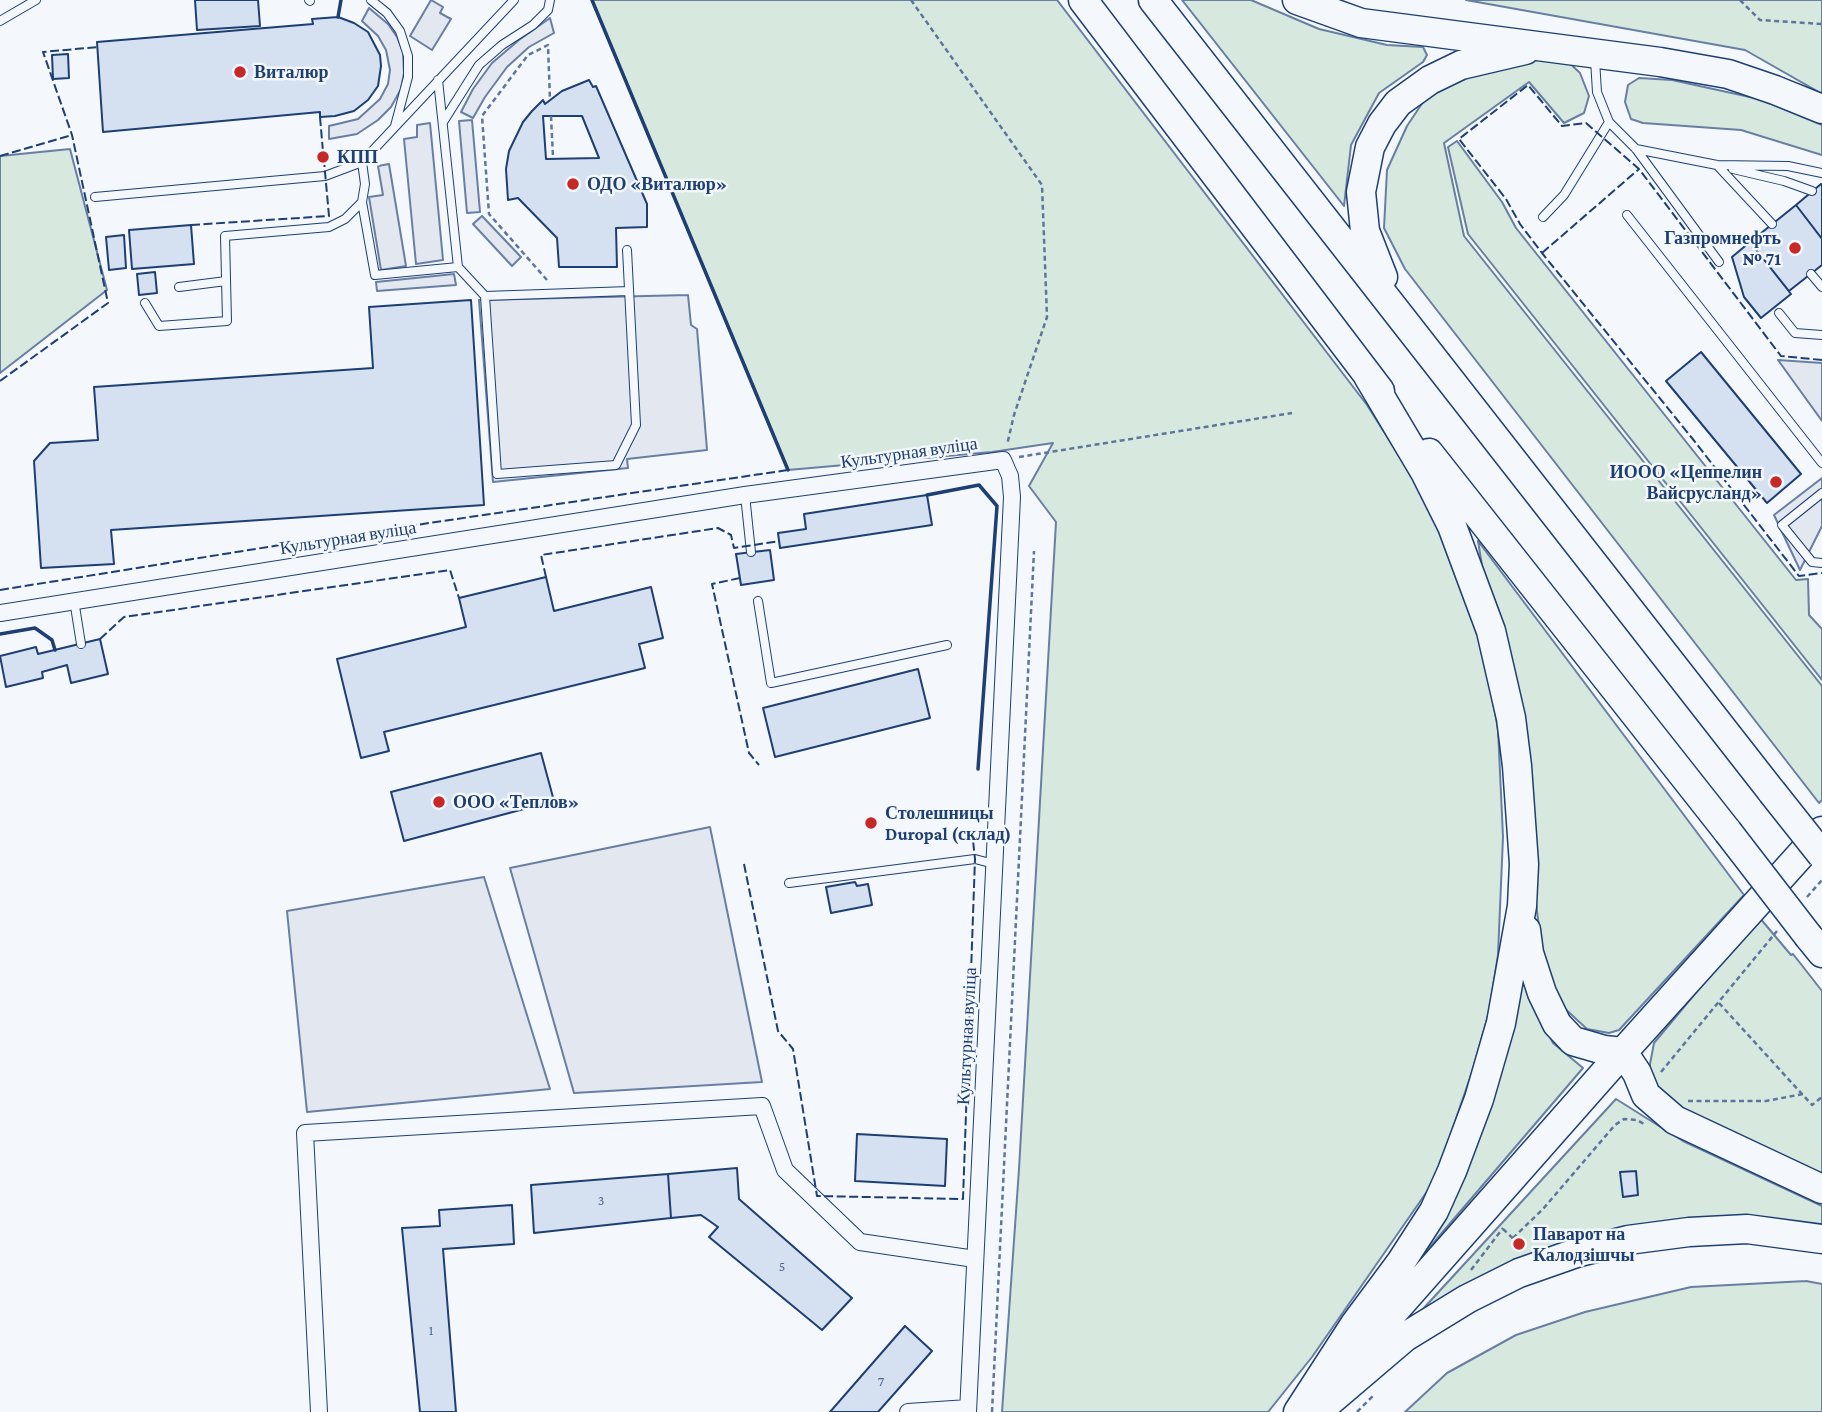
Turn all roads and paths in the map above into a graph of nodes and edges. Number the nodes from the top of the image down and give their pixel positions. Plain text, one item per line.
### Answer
1 (36, 0) edge
2 (371, 0) edge
3 (514, 0) edge
4 (550, 0) edge
5 (911, 0) edge
6 (1083, 0) edge
7 (1153, 0) edge
8 (1297, 0) edge
9 (1740, 0) edge
10 (0, 21) edge
11 (1822, 24) edge
12 (1542, 46) junction
13 (1595, 54) junction
14 (438, 80) junction
15 (550, 100) dead end
16 (1822, 109) edge
17 (551, 116) dead end
18 (443, 122) junction
19 (1609, 122) junction
20 (394, 129) junction
21 (1636, 149) junction
22 (553, 156) dead end
23 (362, 162) junction
24 (1717, 165) junction
25 (1822, 173) edge
26 (1812, 191) dead end
27 (95, 197) dead end
28 (362, 202) junction
29 (1627, 215) dead end
30 (1543, 217) dead end
31 (1772, 224) dead end
32 (626, 250) dead end
33 (1718, 262) dead end
34 (458, 267) junction
35 (1822, 280) edge
36 (226, 281) junction
37 (553, 286) dead end
38 (179, 287) dead end
39 (1822, 287) edge
40 (629, 291) junction
41 (485, 296) junction
42 (145, 303) dead end
43 (1395, 307) junction
44 (1779, 313) dead end
45 (1822, 335) edge
46 (1368, 376) junction
47 (1292, 413) dead end
48 (1003, 460) junction
49 (1822, 464) edge
50 (1822, 493) edge
51 (745, 495) junction
52 (1034, 551) dead end
53 (751, 552) dead end
54 (1822, 563) edge
55 (74, 600) junction
56 (758, 601) dead end
57 (0, 613) edge
58 (81, 644) dead end
59 (947, 645) dead end
60 (1822, 831) edge
61 (1822, 855) edge
62 (994, 864) junction
63 (1822, 880) edge
64 (789, 883) dead end
65 (1804, 900) dead end
66 (1522, 906) junction
67 (1777, 930) dead end
68 (1816, 945) edge
69 (1719, 1003) junction
70 (1623, 1052) junction
71 (1656, 1079) dead end
72 (1802, 1094) junction
73 (1822, 1097) edge
74 (1663, 1110) junction
75 (1822, 1189) edge
76 (1483, 1210) junction
77 (1513, 1238) junction
78 (1822, 1239) edge
79 (1519, 1244) dead end
80 (975, 1259) junction
81 (968, 1410) edge
82 (318, 1412) edge
83 (908, 1412) edge
84 (992, 1412) edge
85 (1298, 1412) edge
86 (1306, 1412) edge
87 (1317, 1412) edge

1 - 10 lane
2 - 20 lane
3 - 14 lane
4 - 18 lane
5 - 48 path
6 - 46 highway
7 - 43 highway
8 - 12 highway
9 - 11 path
12 - 13 highway
12 - 43 highway
13 - 16 highway
13 - 19 lane
14 - 18 lane
14 - 20 lane
15 - 37 path
17 - 22 path
18 - 34 lane
19 - 21 lane
19 - 30 lane
20 - 23 lane
21 - 24 lane
21 - 33 lane
23 - 27 lane
23 - 28 lane
24 - 25 lane
24 - 26 lane
24 - 31 lane
28 - 34 lane
28 - 36 lane
29 - 49 lane
32 - 40 lane
34 - 41 lane
35 - 39 lane
36 - 38 lane
36 - 42 lane
40 - 41 lane
40 - 41 lane
43 - 61 highway, bridge
44 - 45 lane
46 - 66 highway
46 - 68 highway, bridge
47 - 48 path
48 - 51 street, Культурная вуліца
48 - 62 street, Культурная вуліца
50 - 54 lane
51 - 53 lane
51 - 55 street, Культурная вуліца
52 - 84 path
55 - 57 street, Культурная вуліца
55 - 58 lane
56 - 59 lane
60 - 70 highway
62 - 64 lane
62 - 80 street, Культурная вуліца
63 - 65 path
66 - 70 highway
66 - 85 highway
67 - 69 path
69 - 71 path
69 - 72 path
70 - 74 highway
70 - 76 highway
72 - 73 path
72 - 74 path
74 - 75 highway
74 - 77 path
76 - 77 path
76 - 86 highway
77 - 79 path
78 - 87 highway
80 - 81 street, Культурная вуліца
80 - 82 street
81 - 83 street

